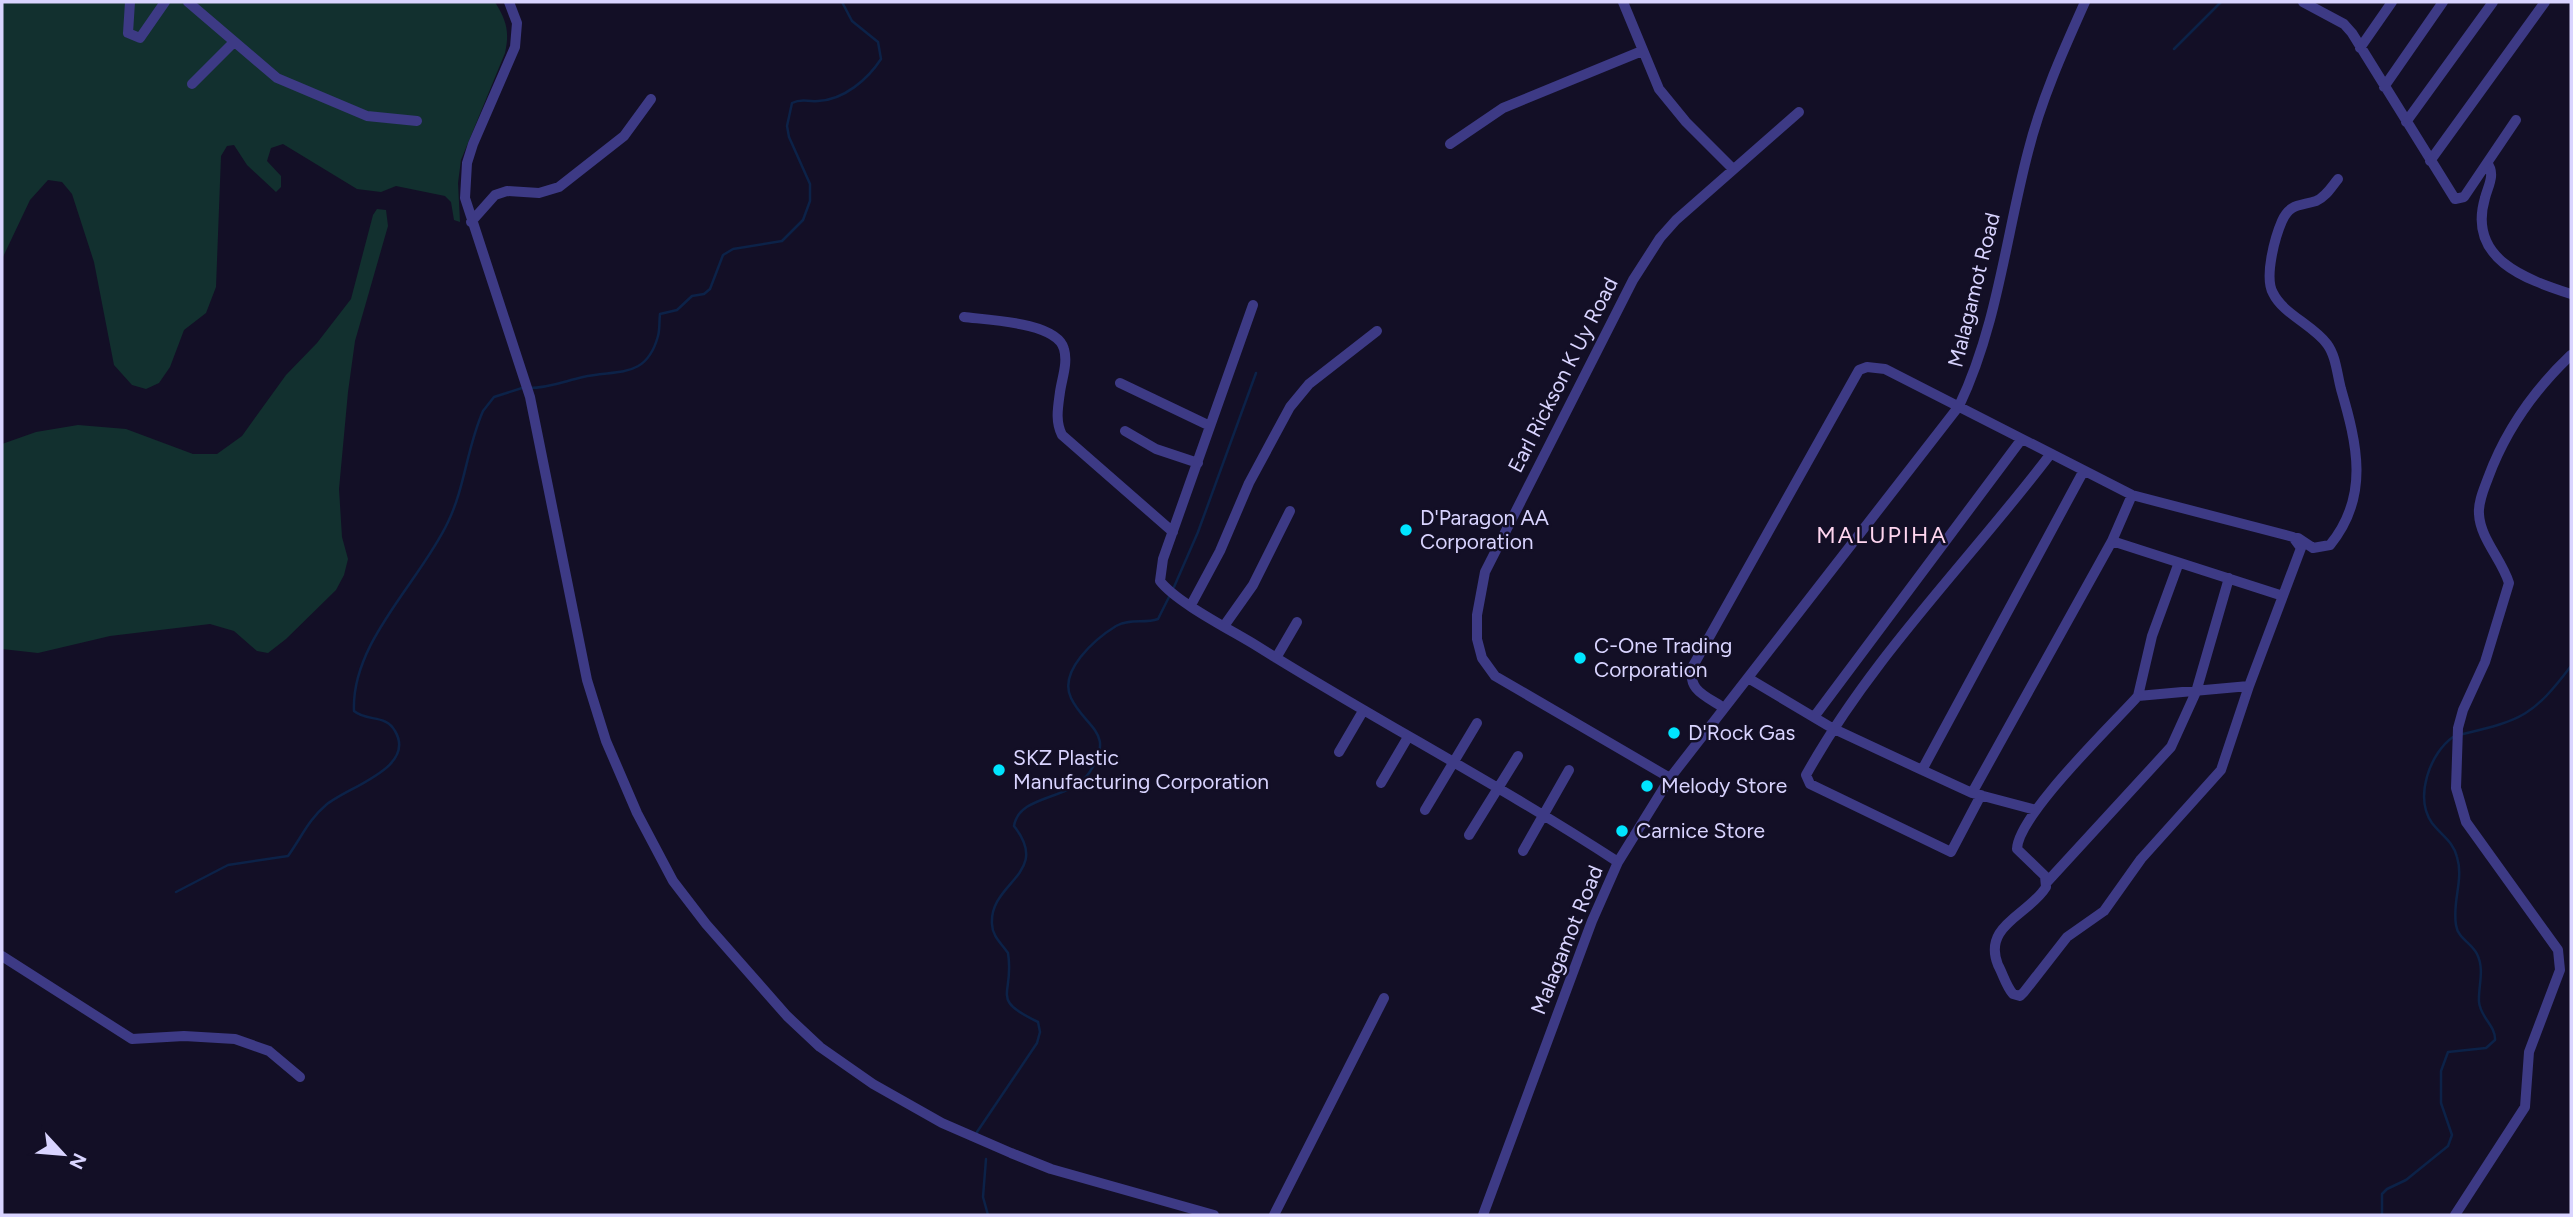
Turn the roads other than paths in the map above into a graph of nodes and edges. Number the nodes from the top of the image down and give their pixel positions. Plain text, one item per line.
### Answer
1 (130, 2) edge
2 (165, 2) edge
3 (188, 2) edge
4 (509, 2) edge
5 (1623, 2) edge
6 (2085, 2) edge
7 (2303, 2) edge
8 (2392, 2) edge
9 (2443, 2) edge
10 (2493, 2) edge
11 (2545, 2) edge
12 (234, 42) junction
13 (2360, 48) junction
14 (1642, 51) junction
15 (192, 84) dead end
16 (2384, 87) junction
17 (651, 99) dead end
18 (1799, 112) dead end
19 (2516, 120) dead end
20 (417, 121) dead end
21 (2406, 122) junction
22 (1450, 144) dead end
23 (2430, 161) junction
24 (2487, 163) junction
25 (1732, 168) junction
26 (2338, 179) dead end
27 (471, 222) junction
28 (2571, 294) edge
29 (1253, 305) dead end
30 (964, 317) dead end
31 (1377, 331) dead end
32 (2571, 355) edge
33 (1120, 383) dead end
34 (1959, 405) junction
35 (1210, 426) junction
36 (1125, 431) dead end
37 (2021, 440) junction
38 (2049, 456) junction
39 (1198, 463) junction
40 (2084, 472) junction
41 (2132, 495) junction
42 (1290, 511) dead end
43 (1172, 532) junction
44 (2297, 538) junction
45 (2112, 541) junction
46 (2178, 565) junction
47 (2230, 578) junction
48 (2283, 596) junction
49 (1191, 605) junction
50 (1297, 622) dead end
51 (1224, 626) junction
52 (1276, 658) junction
53 (1748, 678) junction
54 (2249, 686) junction
55 (2196, 692) junction
56 (2138, 696) junction
57 (1724, 708) junction
58 (1363, 711) junction
59 (1814, 717) junction
60 (1477, 723) dead end
61 (1832, 728) junction
62 (1408, 737) junction
63 (1339, 752) dead end
64 (1518, 756) dead end
65 (1452, 760) junction
66 (1922, 769) junction
67 (1569, 770) dead end
68 (1670, 778) junction
69 (1381, 783) dead end
70 (1499, 786) junction
71 (1976, 794) junction
72 (1425, 810) dead end
73 (2036, 810) junction
74 (1543, 813) junction
75 (1469, 835) dead end
76 (1523, 851) dead end
77 (1618, 862) junction
78 (2047, 882) junction
79 (2, 956) edge
80 (1384, 998) dead end
81 (300, 1077) dead end
82 (1214, 1215) edge
83 (1274, 1215) edge
84 (1483, 1215) edge
85 (2455, 1215) edge

1 - 2 street
3 - 12 street
4 - 27 street
5 - 14 street
6 - 34 street, Malagamot Road
7 - 13 street
8 - 13 street
9 - 16 street
10 - 21 street
11 - 23 street
12 - 15 street
12 - 20 street
13 - 16 street
14 - 22 street
14 - 25 street
16 - 21 street
17 - 27 street
18 - 25 street, Earl Rickson K Uy Road
19 - 24 street
21 - 23 street
23 - 24 street
24 - 28 street
25 - 68 street, Earl Rickson K Uy Road
26 - 44 street
27 - 82 street
29 - 35 street
30 - 43 street
31 - 49 street
32 - 85 street
33 - 35 street
34 - 37 street
34 - 53 street, Malagamot Road
34 - 57 street
35 - 39 street
36 - 39 street
37 - 38 street
37 - 59 street
38 - 40 street
38 - 61 street
39 - 43 street
40 - 41 street
40 - 66 street
41 - 44 street
41 - 45 street
42 - 51 street
43 - 49 street
44 - 48 street
45 - 46 street
45 - 71 street
46 - 47 street
46 - 56 street
47 - 48 street
47 - 55 street
48 - 54 street
49 - 51 street
50 - 52 street
51 - 52 street
52 - 58 street
53 - 57 street, Malagamot Road
53 - 59 street
54 - 55 street
54 - 78 street
55 - 56 street
55 - 78 street
56 - 73 street
57 - 68 street, Malagamot Road
58 - 62 street
58 - 63 street
59 - 61 street
60 - 65 street
61 - 66 street
61 - 71 street
62 - 65 street
62 - 69 street
64 - 70 street
65 - 70 street
65 - 72 street
66 - 71 street
67 - 74 street
68 - 77 street, Malagamot Road
70 - 74 street
70 - 75 street
71 - 73 street
73 - 78 street
74 - 76 street
74 - 77 street
77 - 84 street, Malagamot Road
79 - 81 street
80 - 83 street

